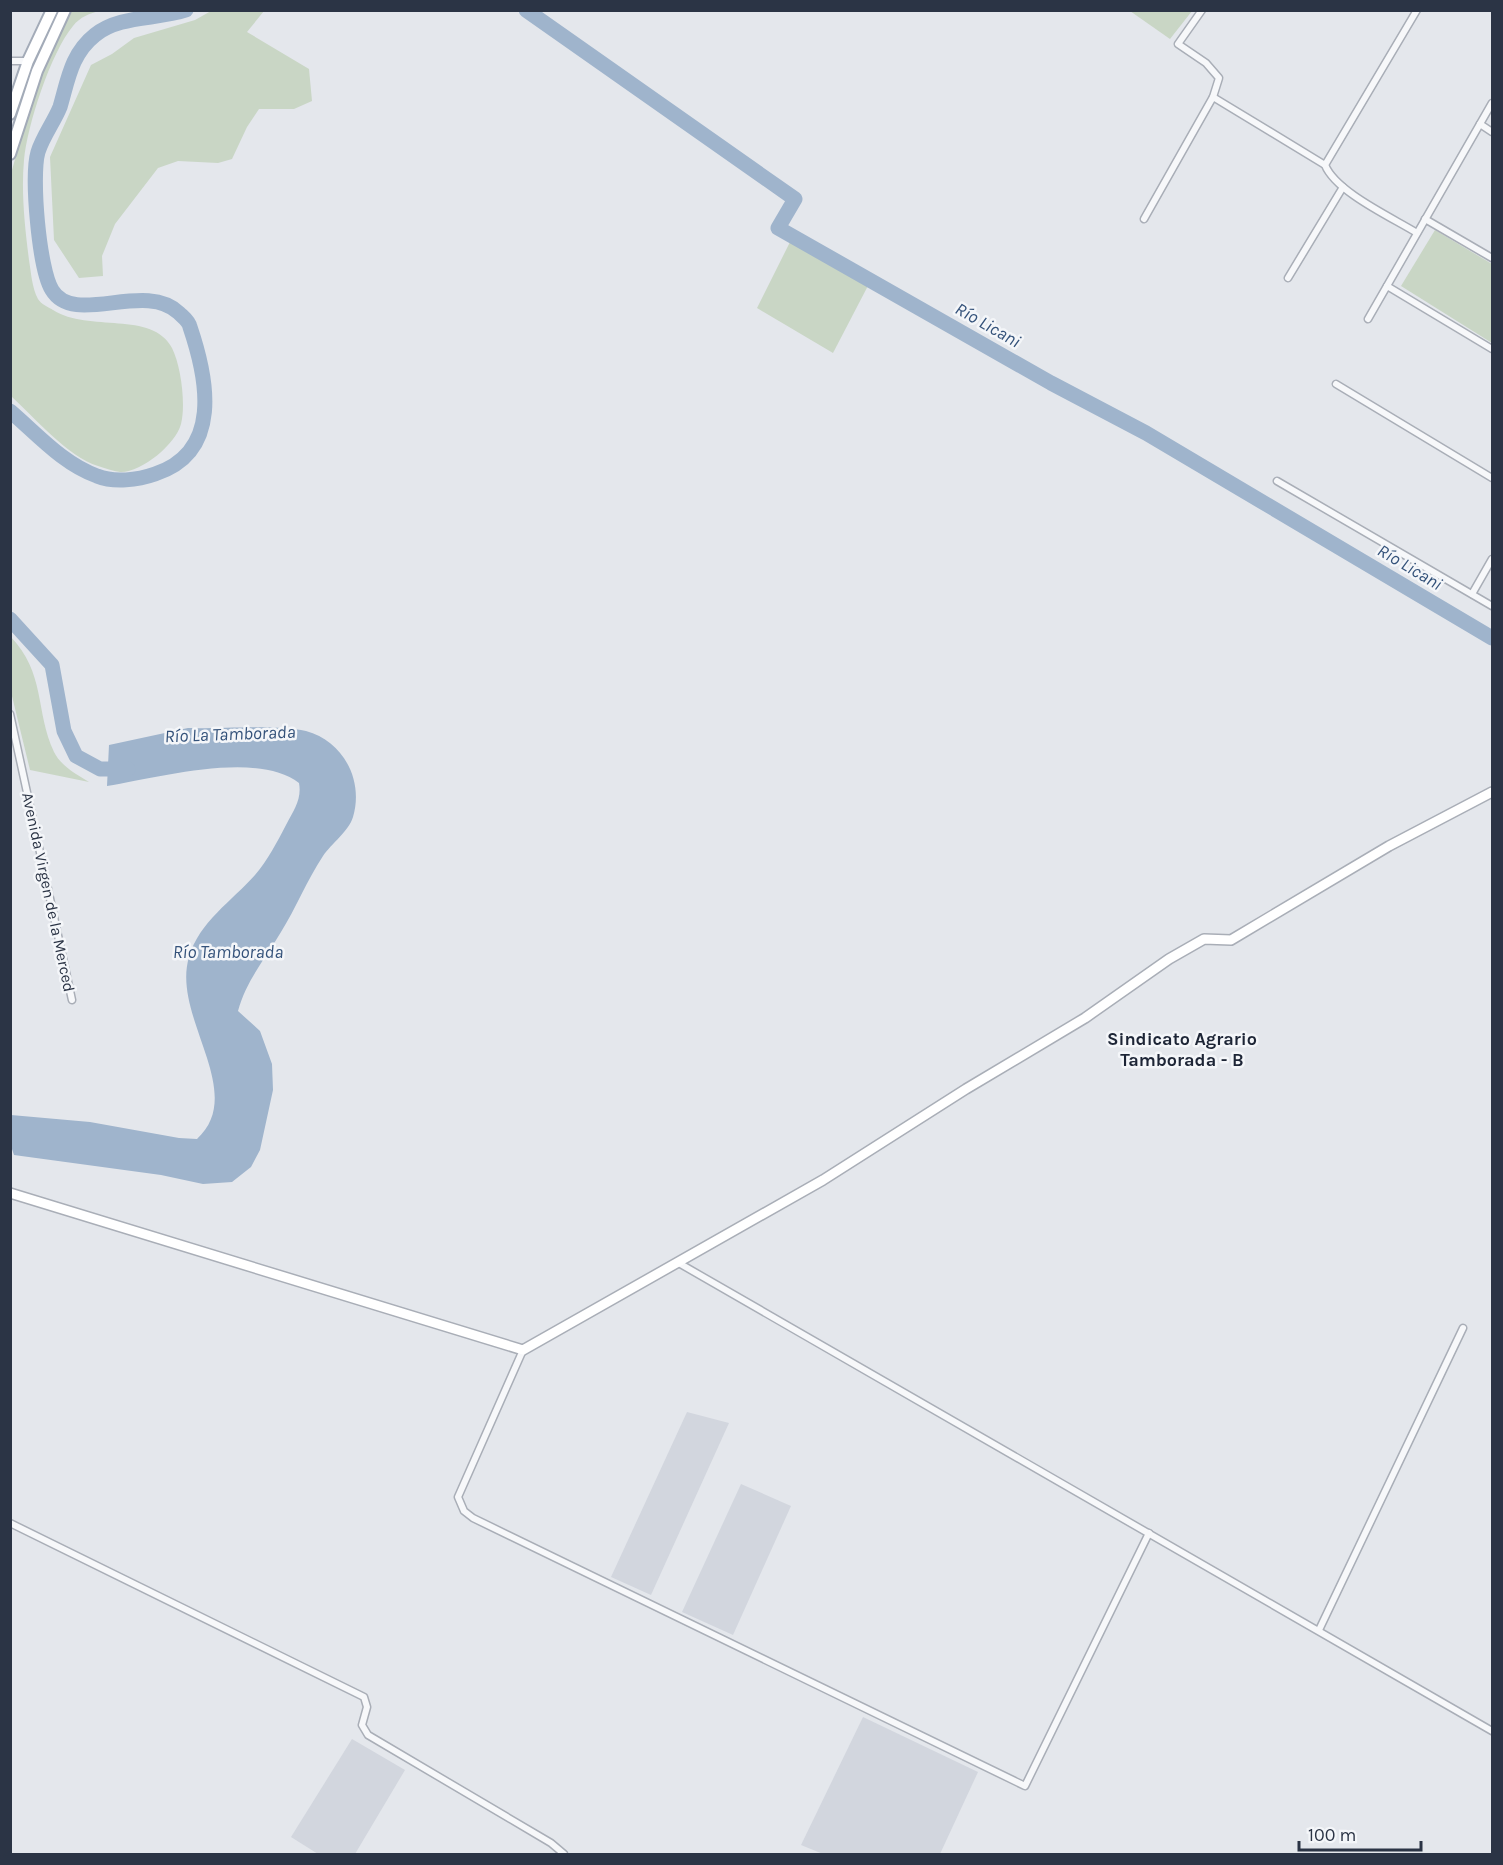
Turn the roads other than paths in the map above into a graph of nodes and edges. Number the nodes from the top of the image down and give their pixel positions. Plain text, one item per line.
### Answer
1 (52, 10) edge
2 (65, 10) edge
3 (1202, 10) edge
4 (1416, 10) edge
5 (10, 61) edge
6 (28, 61) junction
7 (1213, 97) junction
8 (1492, 103) edge
9 (10, 114) edge
10 (1480, 124) junction
11 (1492, 132) edge
12 (10, 154) edge
13 (1325, 165) junction
14 (1343, 187) junction
15 (1144, 219) dead end
16 (1425, 219) junction
17 (1417, 233) junction
18 (1492, 258) edge
19 (1288, 278) dead end
20 (1387, 286) junction
21 (1368, 319) dead end
22 (1492, 349) edge
23 (1336, 384) dead end
24 (1492, 478) edge
25 (1277, 481) dead end
26 (1492, 559) edge
27 (1472, 594) junction
28 (1492, 606) edge
29 (10, 714) edge
30 (1492, 792) edge
31 (72, 1000) dead end
32 (10, 1193) edge
33 (677, 1262) junction
34 (1463, 1328) dead end
35 (523, 1350) junction
36 (10, 1523) edge
37 (1149, 1533) junction
38 (1319, 1630) junction
39 (1492, 1731) edge
40 (564, 1854) edge

1 - 6 main road
2 - 12 main road
3 - 7 street
4 - 13 street
5 - 6 street
6 - 9 main road
7 - 13 street
7 - 15 street
8 - 10 street
10 - 11 street
10 - 16 street
13 - 14 street
14 - 17 street
14 - 19 street
16 - 17 street
16 - 18 street
17 - 20 street
20 - 21 street
20 - 22 street
23 - 24 street
25 - 27 street
26 - 27 street
27 - 28 street
29 - 31 street, Avenida Virgen de la Merced
30 - 33 main road
32 - 35 main road
33 - 35 main road
33 - 37 street
34 - 38 street
35 - 37 street
36 - 40 street
37 - 38 street
38 - 39 street

